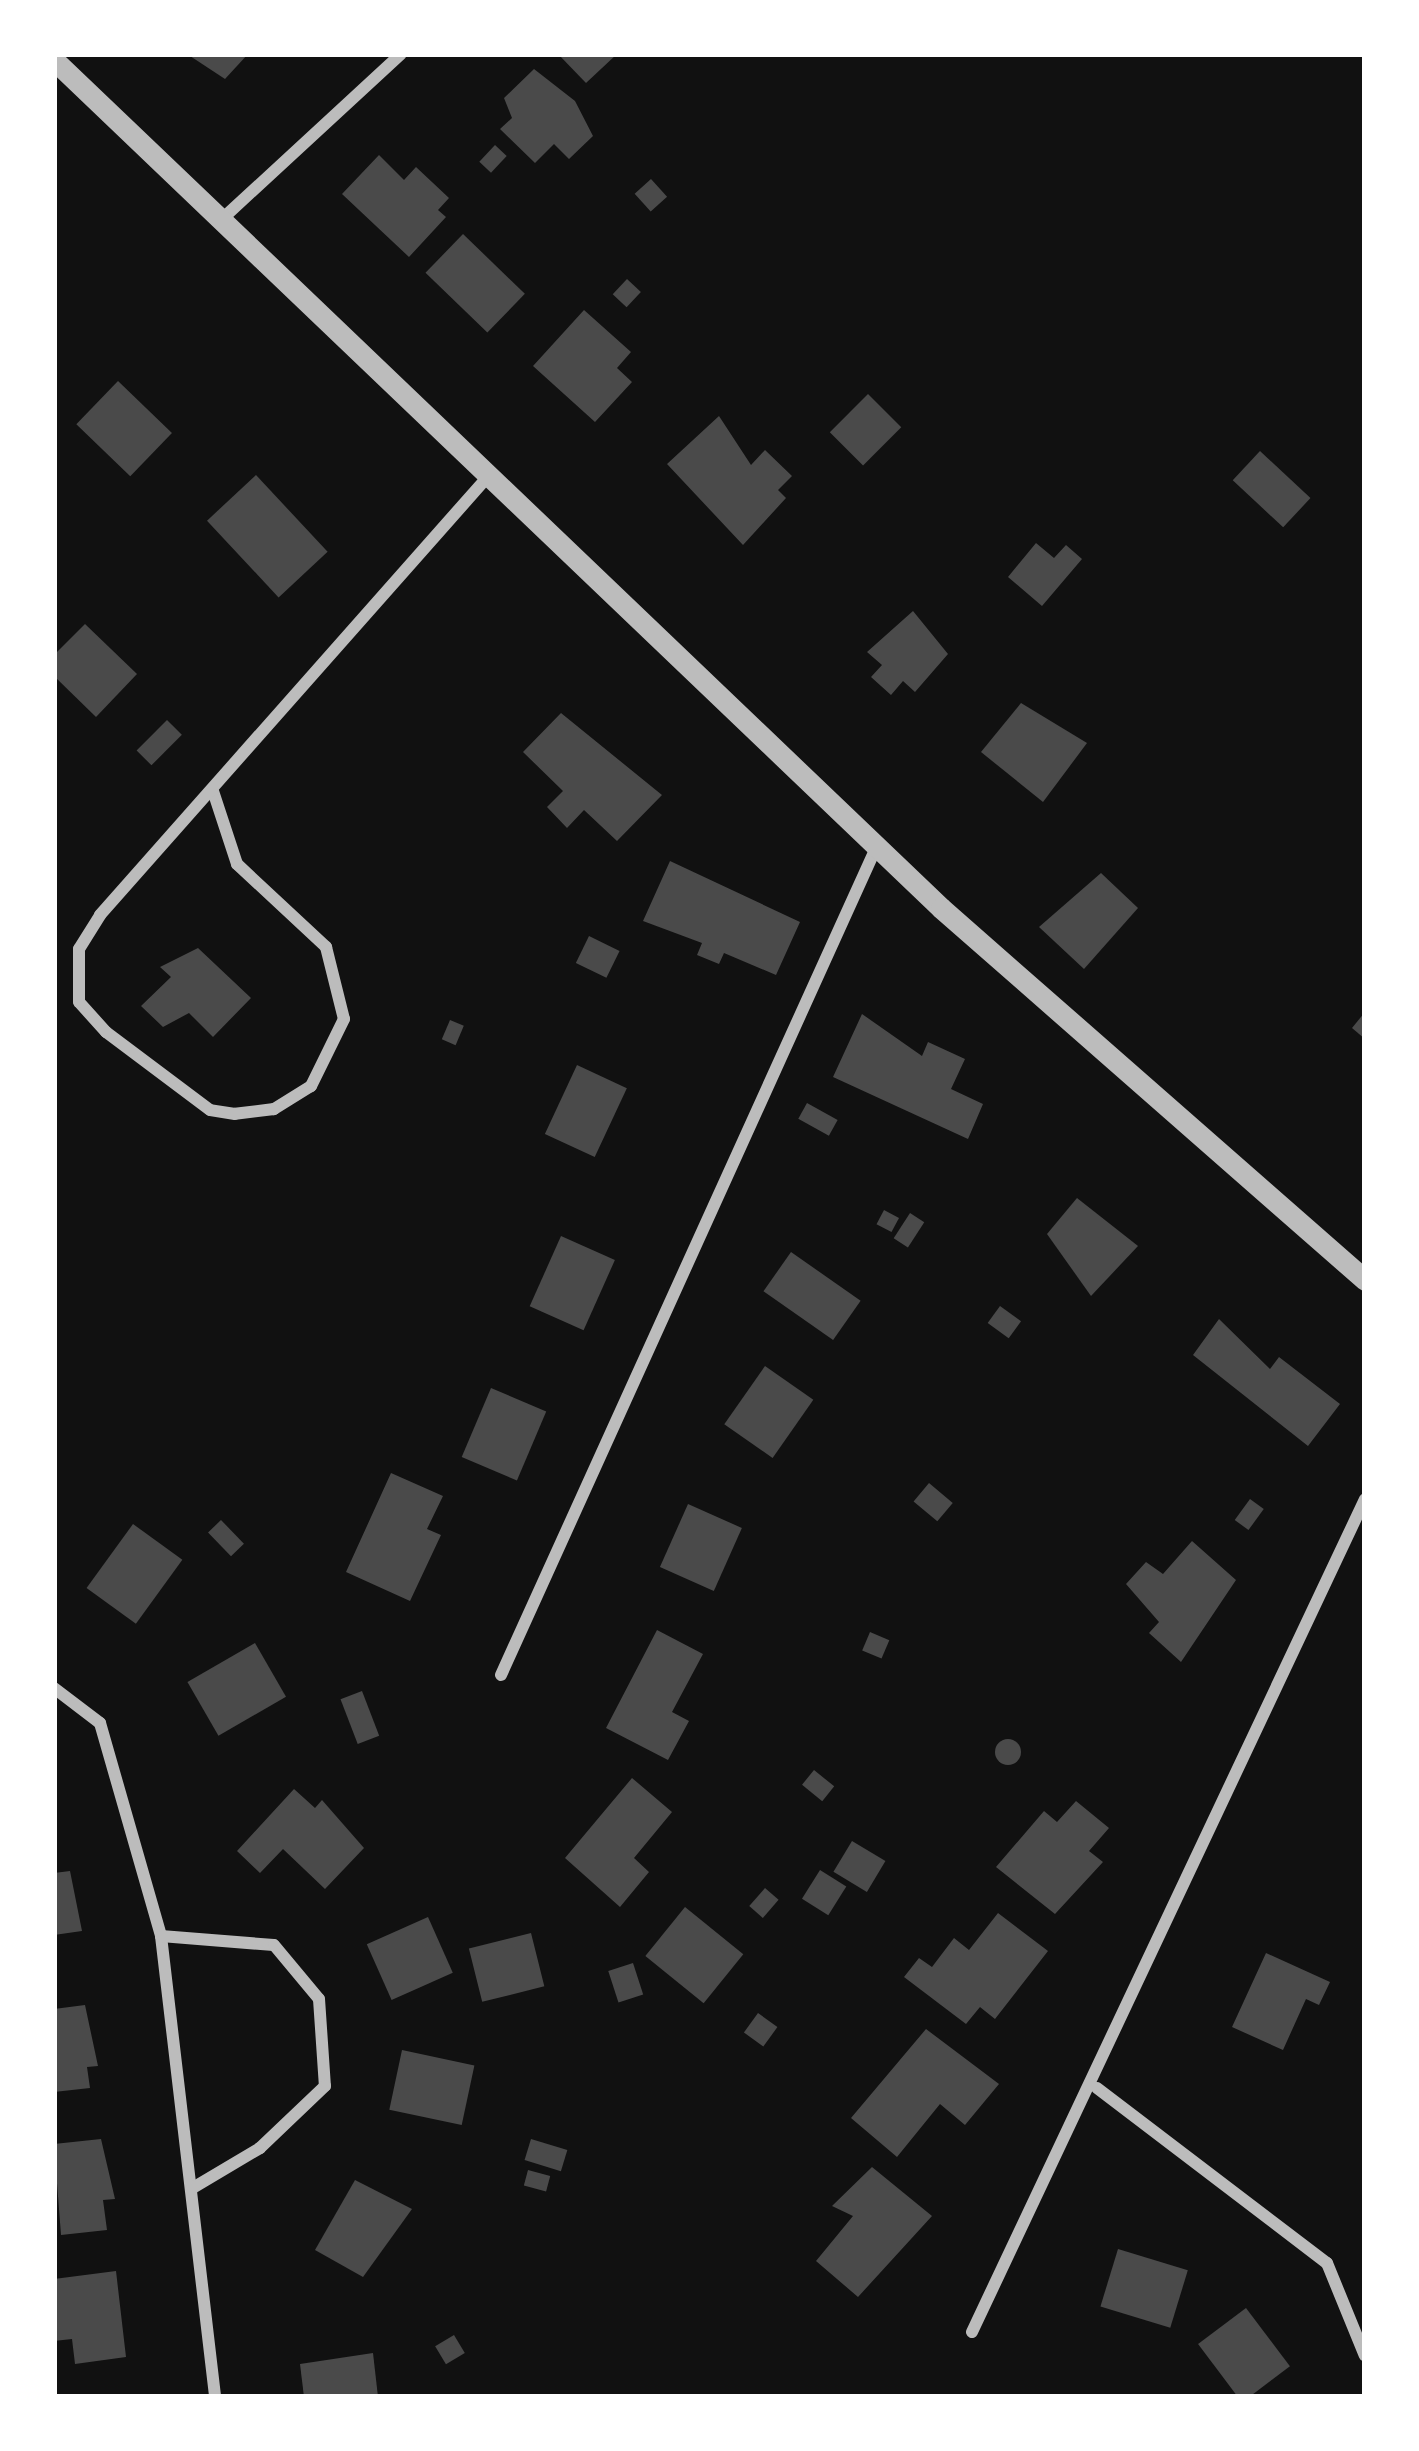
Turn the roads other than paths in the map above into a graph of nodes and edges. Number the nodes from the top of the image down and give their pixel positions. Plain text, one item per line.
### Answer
1 (401, 54) edge
2 (54, 60) edge
3 (221, 220) junction
4 (492, 472) junction
5 (214, 791) junction
6 (876, 848) junction
7 (1365, 1280) edge
8 (1365, 1499) edge
9 (502, 1676) dead end
10 (54, 1688) edge
11 (161, 1936) junction
12 (1096, 2088) junction
13 (190, 2189) junction
14 (972, 2332) dead end
15 (1365, 2356) edge
16 (215, 2397) edge

1 - 3 street
2 - 3 street
3 - 4 street
4 - 5 street
4 - 6 street
5 - 5 street
6 - 7 street
6 - 9 street
8 - 12 street
10 - 11 street
11 - 13 street
11 - 13 street
12 - 14 street
12 - 15 street
13 - 16 street

